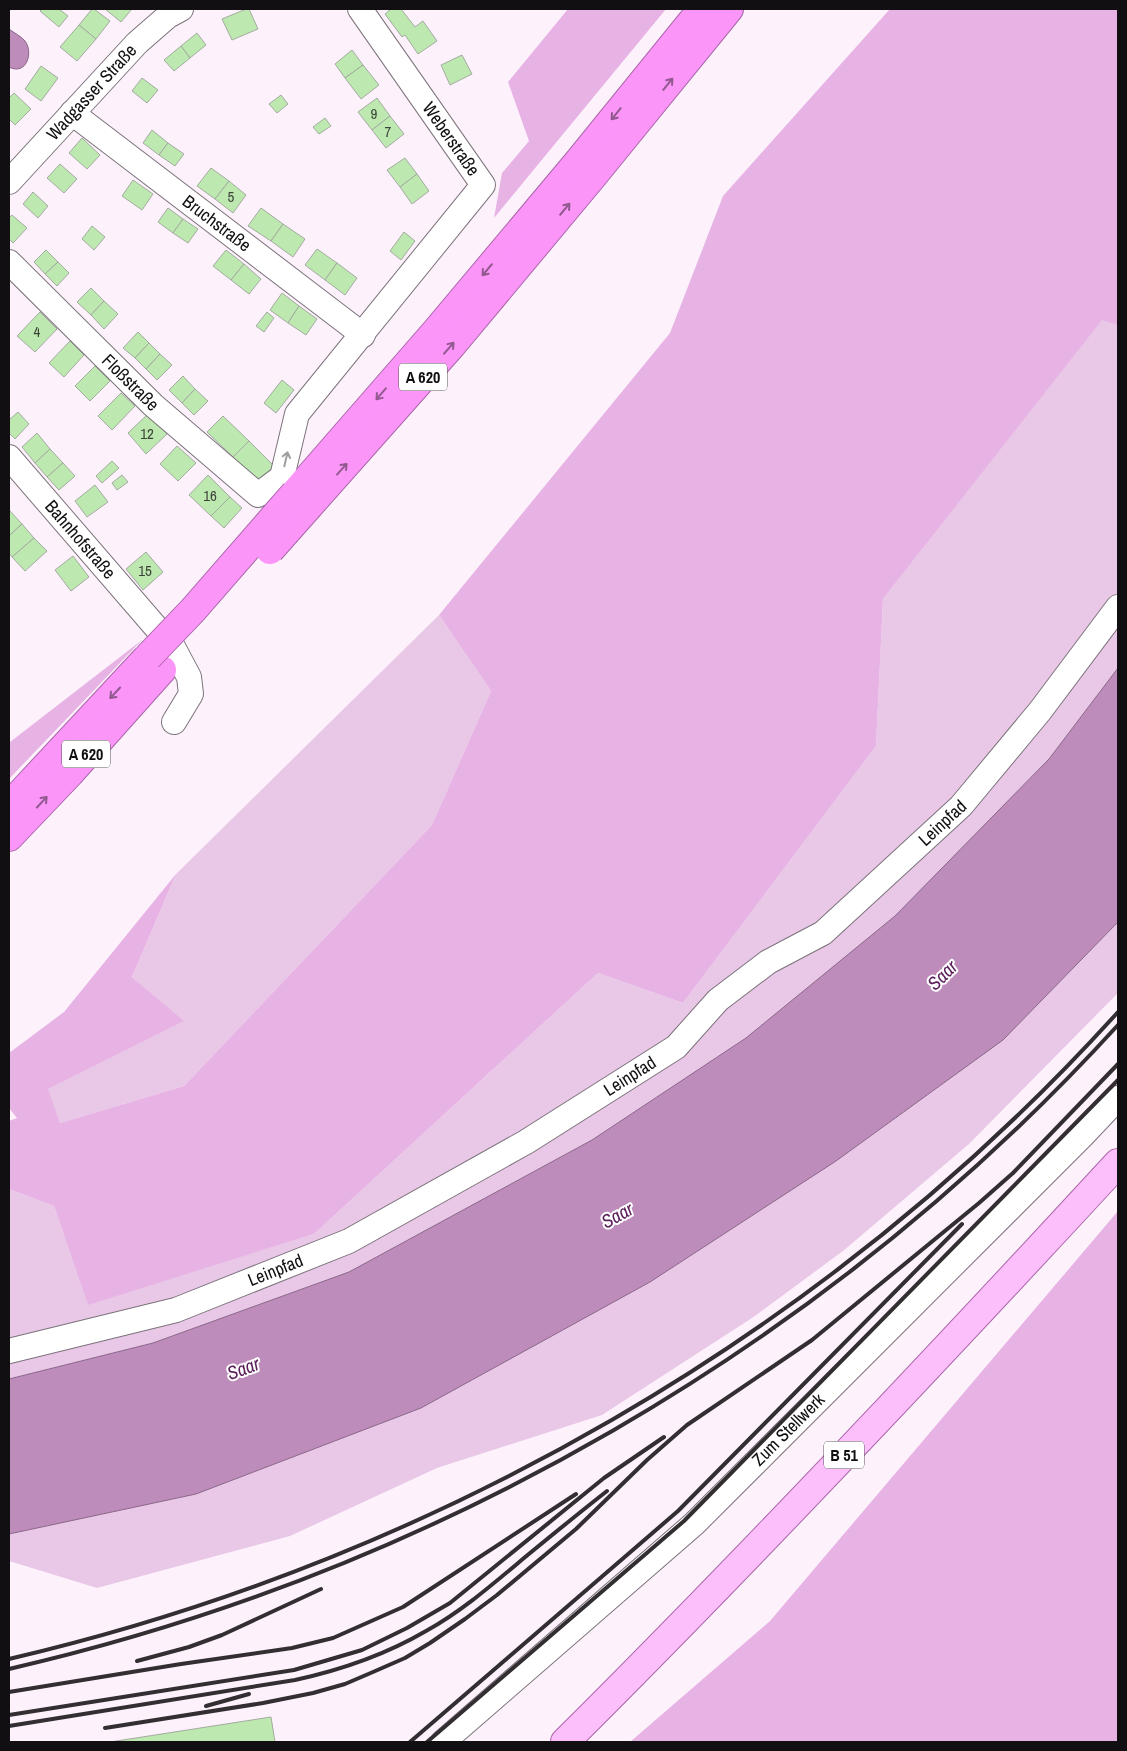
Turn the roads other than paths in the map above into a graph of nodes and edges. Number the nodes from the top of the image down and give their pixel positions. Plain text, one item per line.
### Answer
1 (181, 9) edge
2 (360, 9) edge
3 (702, 9) edge
4 (729, 9) edge
5 (72, 113) junction
6 (9, 182) edge
7 (9, 262) edge
8 (363, 335) junction
9 (9, 458) edge
10 (302, 499) junction
11 (281, 524) dead end
12 (1118, 607) edge
13 (161, 658) junction
14 (174, 722) dead end
15 (9, 806) edge
16 (9, 837) edge
17 (1118, 1098) edge
18 (1118, 1163) edge
19 (9, 1351) edge
20 (443, 1742) edge
21 (565, 1742) edge

1 - 5 street, Wadgasser Straße
2 - 8 street, Weberstraße
3 -> 10 highway, A 620
10 -> 4 highway, A 620
5 - 6 street, Wadgasser Straße
5 - 8 street, Bruchstraße
7 -> 8 street, Floßstraße
9 - 13 street, Bahnhofstraße
10 - 13 highway, A 620, bridge
11 - 13 street
12 - 19 street, Leinpfad
13 - 14 street, Bahnhofstraße
13 -> 15 highway, A 620
16 -> 13 highway, A 620
17 - 20 street, Zum Stellwerk
18 - 21 main road, B 51

